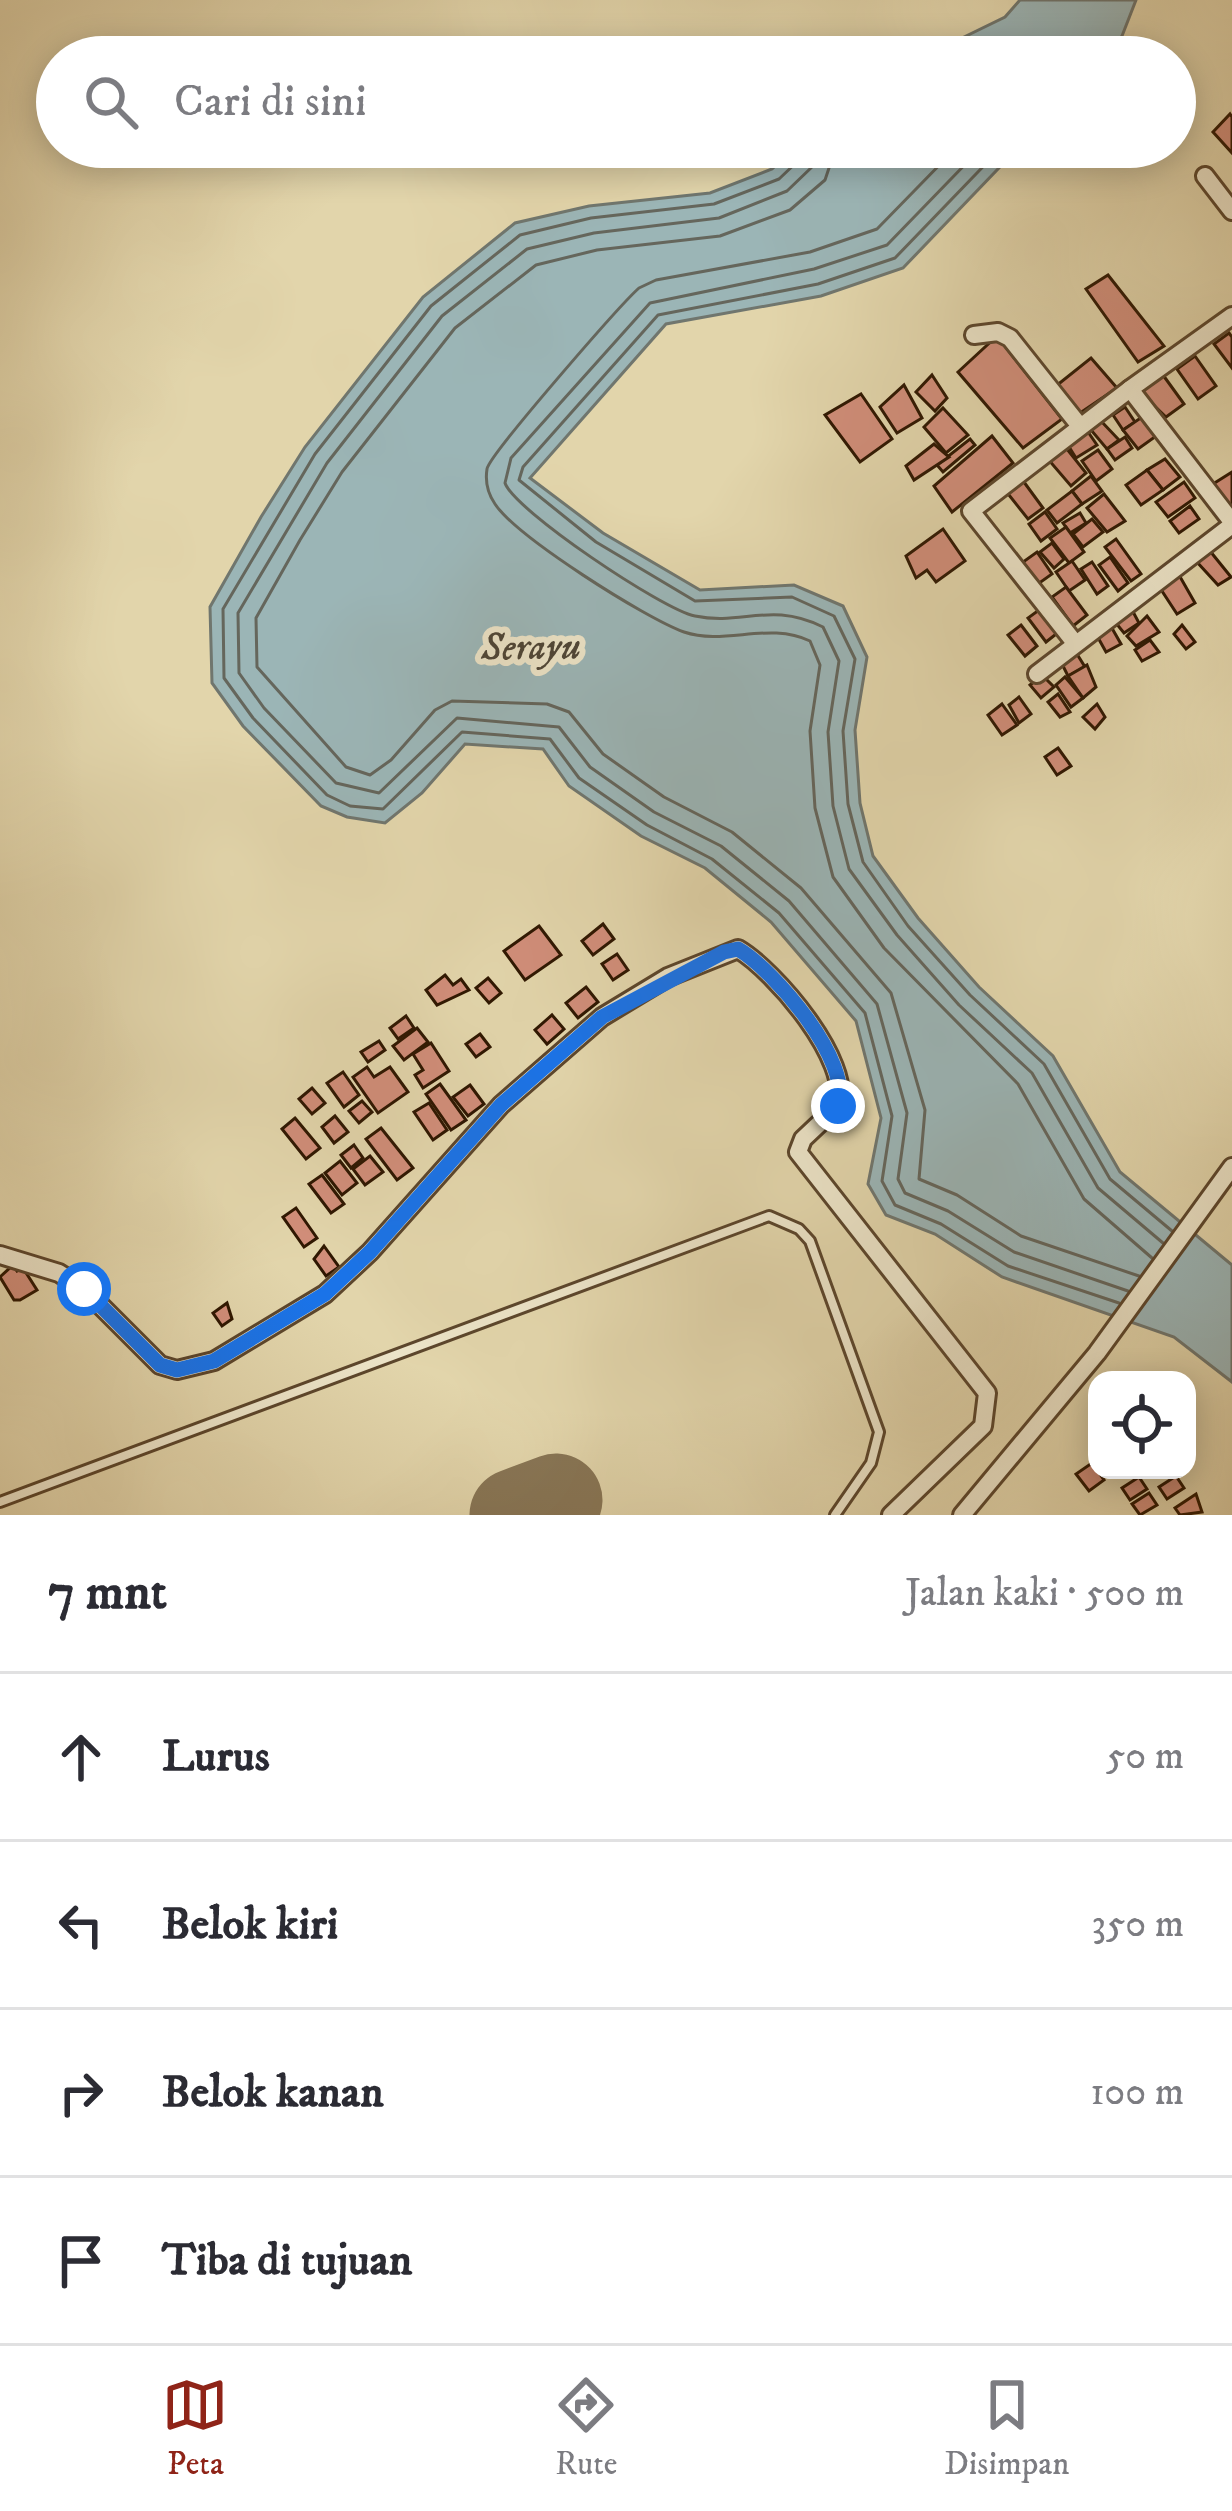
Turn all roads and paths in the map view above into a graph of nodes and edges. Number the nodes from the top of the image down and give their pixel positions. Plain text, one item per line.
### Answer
1 (1205, 176) dead end
2 (1232, 211) edge
3 (1232, 316) edge
4 (974, 335) dead end
5 (1130, 389) junction
6 (1079, 424) junction
7 (1232, 524) edge
8 (1075, 643) junction
9 (1037, 674) dead end
10 (1232, 1167) edge
11 (0, 1256) edge
12 (0, 1502) edge
13 (835, 1515) edge
14 (891, 1515) edge
15 (962, 1515) edge

1 - 2 street
3 - 5 street
4 - 6 street
5 - 6 street
5 - 7 street
6 - 8 street
7 - 8 street
8 - 9 street
10 - 15 street
11 - 14 street
12 - 13 lane

